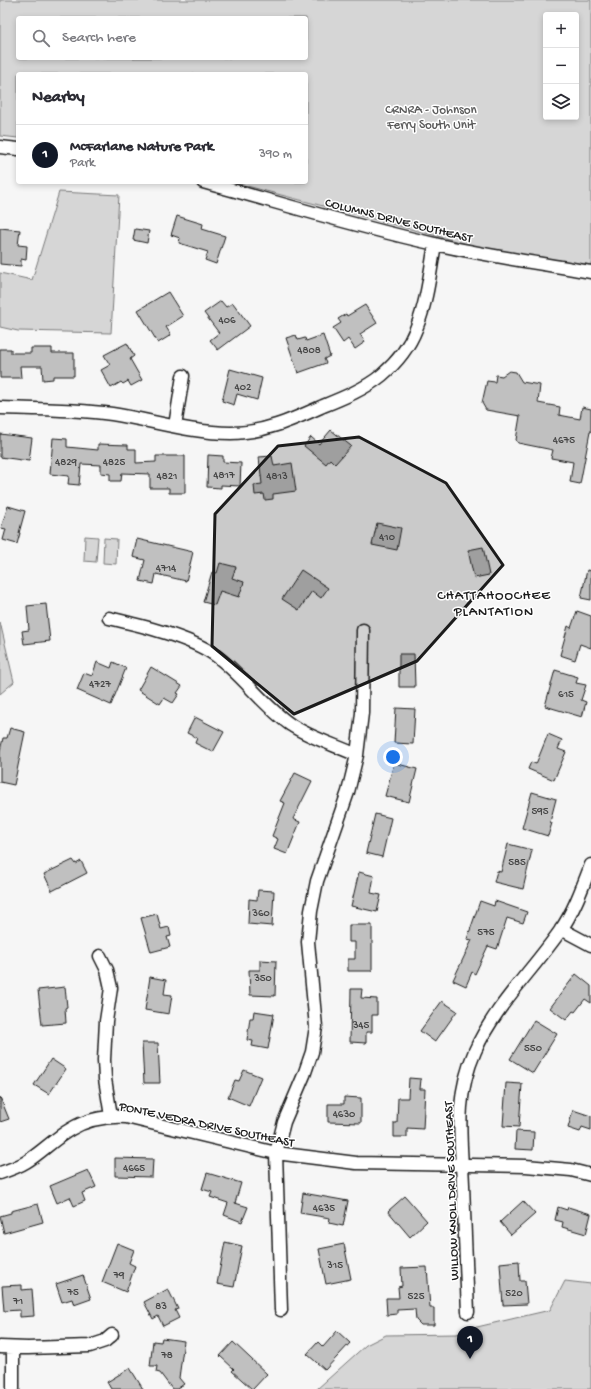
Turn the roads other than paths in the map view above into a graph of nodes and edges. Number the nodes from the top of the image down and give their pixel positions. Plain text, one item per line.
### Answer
1 (0, 147) edge
2 (16, 149) edge
3 (210, 184) edge
4 (435, 244) junction
5 (591, 272) edge
6 (183, 376) dead end
7 (0, 408) edge
8 (175, 426) junction
9 (109, 618) dead end
10 (363, 630) dead end
11 (357, 755) junction
12 (591, 865) edge
13 (561, 929) junction
14 (591, 944) edge
15 (100, 956) dead end
16 (111, 1116) junction
17 (276, 1153) junction
18 (462, 1165) junction
19 (0, 1173) edge
20 (591, 1175) edge
21 (281, 1310) dead end
22 (468, 1312) dead end
23 (112, 1335) dead end
24 (0, 1348) edge
25 (13, 1348) junction
26 (13, 1389) edge

1 - 2 street
3 - 4 street, COLUMNS DRIVE SOUTHEAST
4 - 5 street, COLUMNS DRIVE SOUTHEAST
4 - 8 street
6 - 8 street
7 - 8 street
9 - 11 street
10 - 11 street
11 - 17 street
12 - 13 street, WILLOW KNOLL DRIVE SOUTHEAST
13 - 14 street
13 - 18 street, WILLOW KNOLL DRIVE SOUTHEAST
15 - 16 street
16 - 17 street, PONTE VEDRA DRIVE SOUTHEAST
16 - 19 street, PONTE VEDRA DRIVE SOUTHEAST
17 - 18 street, PONTE VEDRA DRIVE SOUTHEAST
17 - 21 street
18 - 20 street, PONTE VEDRA DRIVE SOUTHEAST
18 - 22 street, WILLOW KNOLL DRIVE SOUTHEAST
23 - 25 street
24 - 25 street
25 - 26 street

